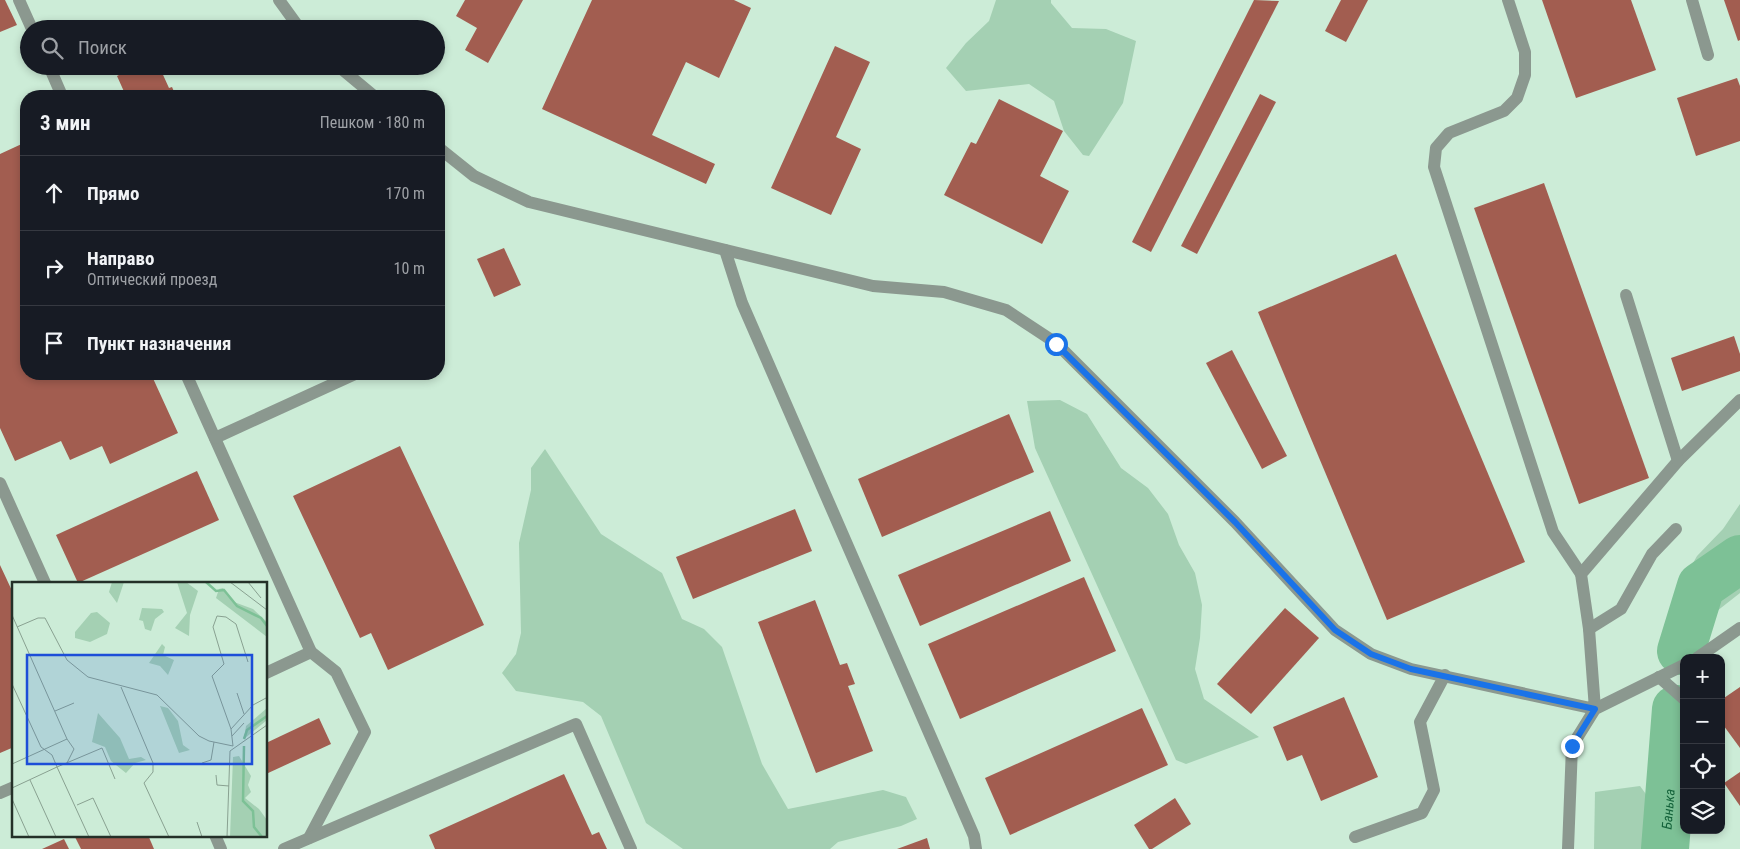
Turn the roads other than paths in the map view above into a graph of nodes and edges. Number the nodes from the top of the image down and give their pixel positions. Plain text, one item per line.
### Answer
1 (19, 0) edge
2 (279, 0) edge
3 (1508, 0) edge
4 (1692, 0) edge
5 (28, 20) edge
6 (293, 20) edge
7 (1708, 55) dead end
8 (52, 75) edge
9 (349, 75) edge
10 (59, 90) edge
11 (367, 90) edge
12 (445, 153) edge
13 (724, 250) junction
14 (1626, 295) dead end
15 (189, 380) edge
16 (342, 380) edge
17 (1740, 400) edge
18 (215, 438) junction
19 (1678, 461) junction
20 (0, 483) edge
21 (1676, 529) dead end
22 (1581, 574) junction
23 (46, 582) edge
24 (1740, 628) edge
25 (1588, 629) junction
26 (311, 652) junction
27 (1703, 654) edge
28 (1680, 667) edge
29 (268, 672) edge
30 (1445, 675) junction
31 (1659, 677) junction
32 (1680, 695) edge
33 (1595, 709) junction
34 (12, 788) edge
35 (0, 793) edge
36 (215, 836) edge
37 (308, 838) junction
38 (1355, 838) dead end
39 (221, 849) edge
40 (284, 849) edge
41 (631, 849) edge
42 (976, 849) edge
43 (1568, 849) edge

1 - 5 street
2 - 6 street
3 - 22 street
4 - 7 street
8 - 10 street
9 - 11 street
12 - 13 street
13 - 30 street
13 - 42 street
14 - 19 street
15 - 18 street
16 - 18 street
17 - 19 street
18 - 26 street
19 - 22 street
20 - 23 street
21 - 25 street
22 - 25 street
24 - 27 street
25 - 33 street
26 - 29 street
26 - 37 street
28 - 31 street
30 - 33 street
30 - 38 street
31 - 32 street
31 - 33 street
33 - 43 street
34 - 35 street
36 - 39 street
37 - 40 street
37 - 41 street

